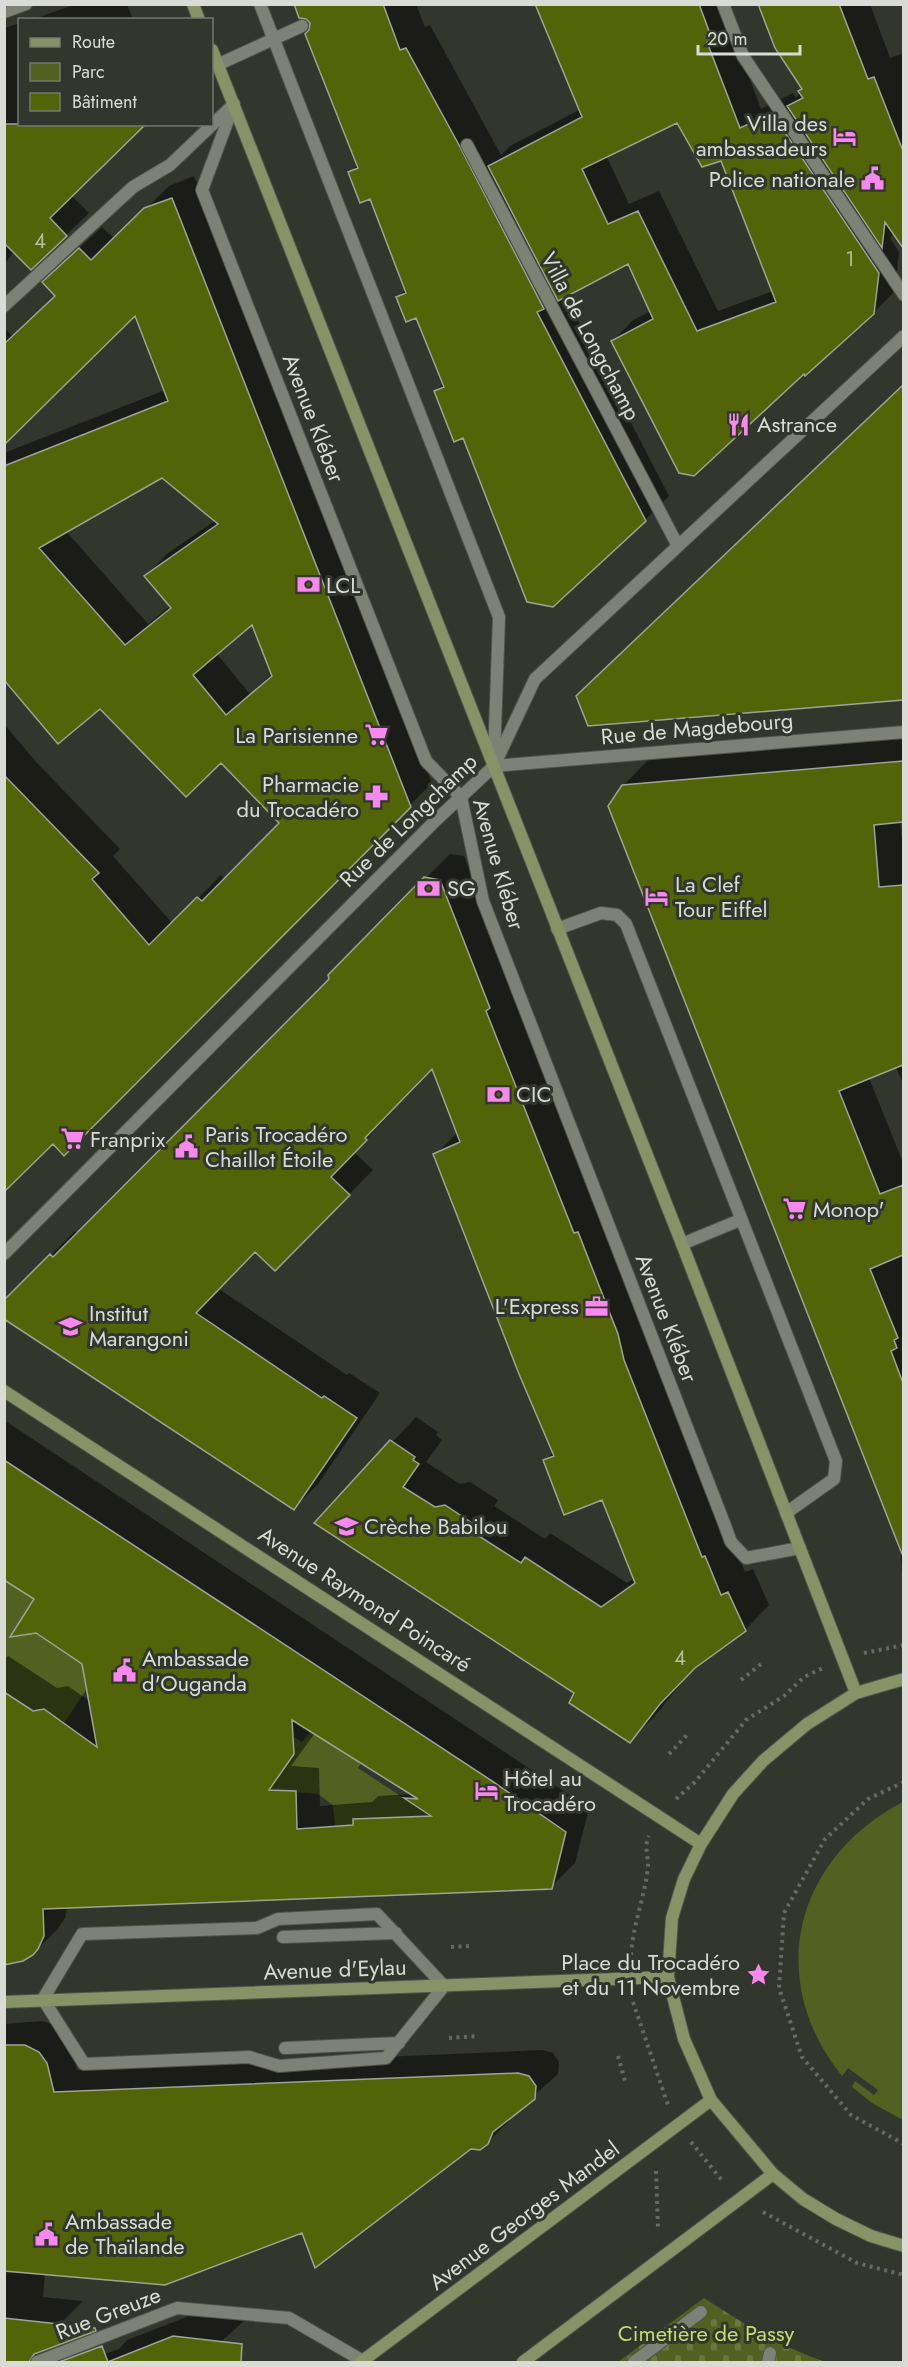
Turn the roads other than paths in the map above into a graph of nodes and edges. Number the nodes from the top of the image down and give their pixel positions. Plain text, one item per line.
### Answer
1 (26, 4) edge
2 (260, 4) edge
3 (723, 4) edge
4 (4, 12) edge
5 (302, 26) dead end
6 (273, 40) junction
7 (213, 52) edge
8 (218, 65) junction
9 (234, 104) junction
10 (213, 124) edge
11 (211, 126) edge
12 (468, 145) dead end
13 (903, 295) edge
14 (4, 306) edge
15 (903, 336) edge
16 (678, 546) junction
17 (903, 732) edge
18 (494, 766) junction
19 (461, 797) junction
20 (557, 929) junction
21 (740, 1220) junction
22 (682, 1244) junction
23 (4, 1254) edge
24 (4, 1390) edge
25 (786, 1513) junction
26 (800, 1548) junction
27 (903, 1679) edge
28 (856, 1693) junction
29 (701, 1844) junction
30 (396, 1933) junction
31 (283, 1937) dead end
32 (668, 1977) junction
33 (444, 1986) junction
34 (43, 1999) junction
35 (4, 2002) edge
36 (399, 2043) junction
37 (285, 2048) dead end
38 (711, 2100) junction
39 (773, 2174) junction
40 (903, 2246) edge
41 (701, 2312) dead end
42 (37, 2362) edge
43 (362, 2362) edge
44 (523, 2362) edge
45 (634, 2362) edge

1 - 4 street
2 - 6 street, Avenue Kléber
3 - 13 street
5 - 6 street
6 - 8 street
6 - 18 street, Avenue Kléber
7 - 8 main road, Avenue Kléber
8 - 9 main road, Avenue Kléber
9 - 10 street
9 - 18 main road, Avenue Kléber
9 - 19 street, Avenue Kléber
11 - 14 street
12 - 16 street, Villa de Longchamp
15 - 16 street, Rue de Longchamp
16 - 18 street, Rue de Longchamp
17 - 18 street, Rue de Magdebourg
18 - 19 street, Rue de Longchamp
18 - 20 main road, Avenue Kléber
19 - 23 street, Rue de Longchamp
19 - 26 street, Avenue Kléber
20 - 21 street, Avenue Kléber
20 - 22 main road, Avenue Kléber
21 - 22 street, Avenue Kléber
21 - 25 street, Avenue Kléber
22 - 25 main road, Avenue Kléber
24 - 29 main road, Avenue Raymond Poincaré
25 - 26 main road, Avenue Kléber
26 - 28 main road, Avenue Kléber
27 - 28 main road
28 - 29 main road
29 - 32 main road
30 - 31 street
30 - 33 street
30 - 34 street
32 - 33 main road, Avenue d'Eylau
32 - 38 main road
33 - 34 main road, Avenue d'Eylau
33 - 36 street
34 - 35 main road, Avenue d'Eylau
34 - 36 street
36 - 37 street
38 - 39 main road
38 - 43 main road, Avenue Georges Mandel
39 - 40 main road
39 - 44 main road
41 - 45 street
42 - 43 street, Rue Greuze

